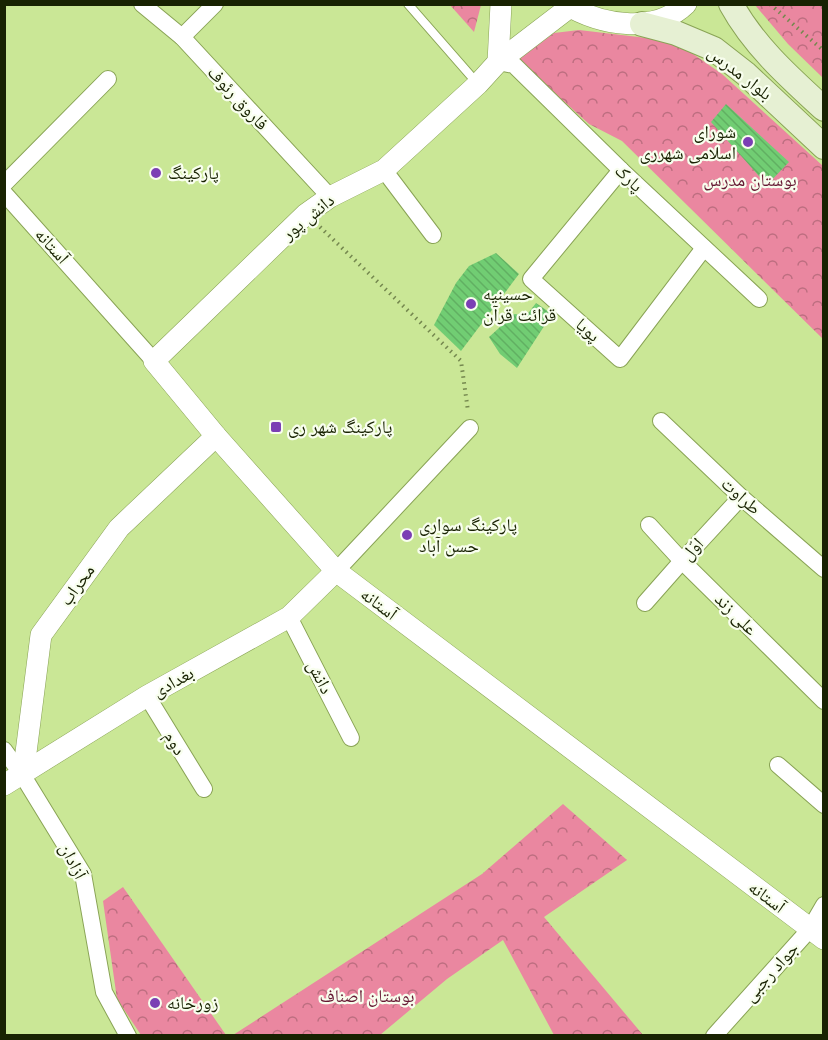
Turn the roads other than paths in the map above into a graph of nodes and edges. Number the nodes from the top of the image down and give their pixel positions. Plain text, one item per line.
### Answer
1 (142, 4) edge
2 (215, 4) edge
3 (408, 4) edge
4 (501, 4) edge
5 (686, 4) edge
6 (731, 4) edge
7 (567, 6) edge
8 (642, 24) junction
9 (182, 37) junction
10 (498, 62) junction
11 (108, 79) dead end
12 (478, 84) junction
13 (824, 109) edge
14 (824, 147) edge
15 (384, 170) junction
16 (621, 170) junction
17 (4, 184) edge
18 (4, 193) edge
19 (330, 197) junction
20 (434, 235) dead end
21 (704, 248) junction
22 (759, 299) dead end
23 (154, 361) junction
24 (661, 421) dead end
25 (470, 428) road end
26 (216, 436) junction
27 (741, 497) junction
28 (650, 525) dead end
29 (682, 561) junction
30 (824, 569) edge
31 (336, 571) junction
32 (645, 603) dead end
33 (289, 617) junction
34 (147, 696) junction
35 (824, 700) edge
36 (351, 738) dead end
37 (4, 750) edge
38 (778, 765) dead end
39 (14, 780) edge
40 (204, 789) dead end
41 (824, 805) edge
42 (824, 905) edge
43 (817, 934) edge
44 (128, 1035) edge
45 (714, 1035) edge

1 - 9 street, فاروق رئوف
2 - 9 street
3 - 12 lane
4 - 10 street
5 - 8 street
6 - 13 main road, بلوار مدرس
7 - 8 street
7 - 10 street, دانش پور
8 - 14 main road, بلوار مدرس
9 - 19 street, فاروق رئوف
10 - 12 street, دانش پور
10 - 16 street, پارک
11 - 17 street
12 - 15 street, دانش پور
15 - 19 street, دانش پور
15 - 20 street
16 - 21 street, پارک
16 - 21 street, پویا
18 - 23 street, آستانه
19 - 23 street, دانش پور
21 - 22 street, پارک
23 - 26 street, آستانه
24 - 27 street, طراوت
25 - 31 street
26 - 31 street, آستانه
26 - 39 street, محراب
27 - 29 street, اوّل
27 - 30 street, طراوت
28 - 29 street, علی زند
29 - 32 street, اوّل
29 - 35 street, علی زند
31 - 33 street, بغدادی
31 - 43 street, آستانه
33 - 34 street, بغدادی
33 - 36 street, دانش
34 - 39 street, بغدادی
34 - 40 street, دوم
37 - 39 street, آزادان
38 - 41 street
39 - 44 street, آزادان
42 - 43 street, جواد رجبی
43 - 45 street, جواد رجبی

